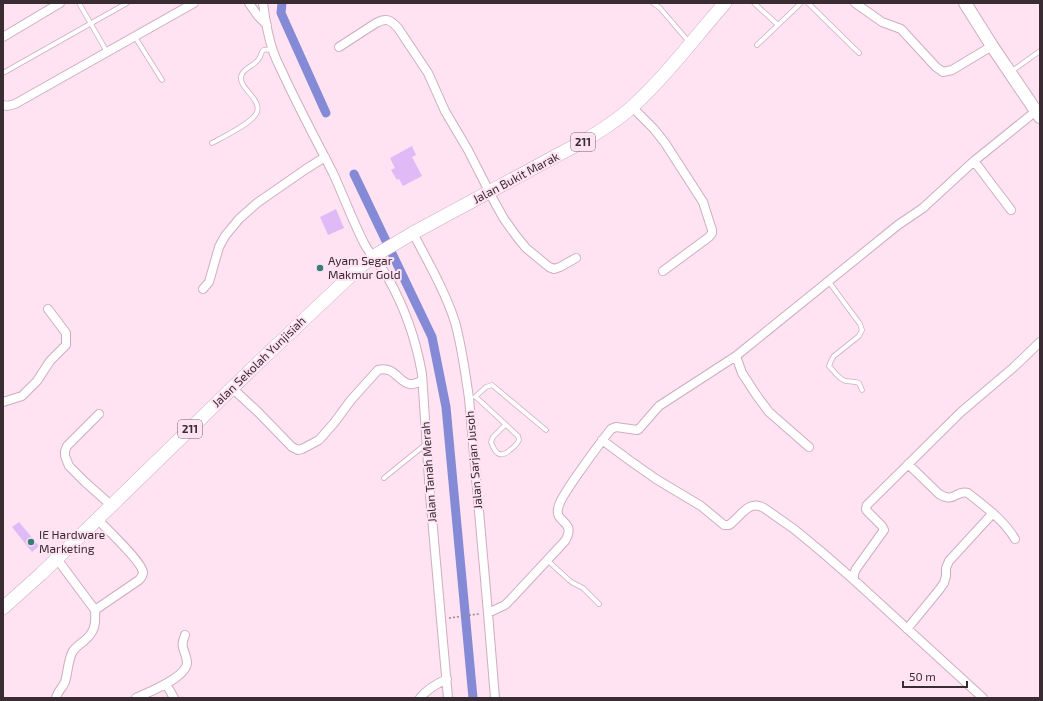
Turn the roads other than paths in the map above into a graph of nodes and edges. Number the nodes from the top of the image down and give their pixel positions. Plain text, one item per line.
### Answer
1 (60, 3) edge
2 (79, 3) edge
3 (127, 3) edge
4 (194, 3) edge
5 (249, 3) edge
6 (263, 3) edge
7 (653, 3) edge
8 (725, 3) edge
9 (754, 3) edge
10 (801, 3) edge
11 (808, 3) edge
12 (855, 3) edge
13 (965, 3) edge
14 (91, 24) junction
15 (267, 25) junction
16 (778, 25) junction
17 (3, 37) edge
18 (135, 37) junction
19 (690, 43) junction
20 (757, 45) dead end
21 (992, 46) junction
22 (339, 47) dead end
23 (273, 50) junction
24 (1040, 51) edge
25 (108, 52) junction
26 (859, 53) dead end
27 (1010, 72) junction
28 (3, 73) edge
29 (162, 80) dead end
30 (3, 105) edge
31 (632, 107) junction
32 (1038, 114) edge
33 (212, 143) dead end
34 (325, 157) junction
35 (974, 161) junction
36 (489, 192) junction
37 (1011, 210) dead end
38 (410, 235) junction
39 (376, 255) junction
40 (576, 258) dead end
41 (663, 271) dead end
42 (829, 282) junction
43 (203, 289) dead end
44 (48, 309) dead end
45 (1040, 342) edge
46 (736, 356) junction
47 (422, 381) junction
48 (232, 388) junction
49 (862, 390) dead end
50 (473, 397) junction
51 (3, 402) edge
52 (99, 414) dead end
53 (505, 425) junction
54 (546, 430) dead end
55 (602, 440) junction
56 (426, 444) junction
57 (809, 447) dead end
58 (908, 464) junction
59 (384, 478) dead end
60 (112, 506) junction
61 (993, 513) junction
62 (98, 520) junction
63 (1015, 539) dead end
64 (57, 559) junction
65 (547, 560) junction
66 (854, 580) junction
67 (4, 603) edge
68 (600, 604) dead end
69 (95, 610) junction
70 (488, 613) junction
71 (908, 629) junction
72 (185, 635) dead end
73 (447, 679) junction
74 (166, 684) junction
75 (56, 698) edge
76 (136, 698) edge
77 (174, 698) edge
78 (420, 698) edge
79 (448, 698) edge
80 (495, 698) edge
81 (983, 698) edge

1 - 17 street
2 - 14 lane
3 - 14 lane
4 - 18 street
5 - 15 street
6 - 15 street, Jalan Tanah Merah
7 - 19 lane
8 - 19 main road, Jalan Bukit Marak / 211
9 - 16 lane
10 - 16 lane
11 - 26 lane
12 - 21 street
13 - 21 main road
14 - 25 lane
14 - 28 lane
15 - 23 street, Jalan Tanah Merah
16 - 20 lane
18 - 25 street
18 - 29 lane
19 - 31 main road, Jalan Bukit Marak / 211
21 - 27 main road
22 - 36 street
23 - 33 lane
23 - 34 street, Jalan Tanah Merah
24 - 27 lane
25 - 30 street
27 - 32 main road
31 - 36 main road, Jalan Bukit Marak / 211
31 - 41 street
32 - 35 street
34 - 39 street, Jalan Tanah Merah
34 - 43 street
35 - 37 street
35 - 42 street
36 - 38 main road, Jalan Bukit Marak / 211
36 - 40 street
38 - 39 main road, Jalan Bukit Marak / 211
38 - 50 street, Jalan Sarjan Jusoh
39 - 47 street, Jalan Tanah Merah
39 - 48 main road, Jalan Sekolah Yunjisiah / 211
42 - 46 street
42 - 49 lane
44 - 51 street
45 - 58 street
46 - 55 street
46 - 57 street
47 - 48 street
47 - 56 street, Jalan Tanah Merah
48 - 60 main road, Jalan Sekolah Yunjisiah / 211
50 - 53 lane
50 - 54 lane
50 - 70 street, Jalan Sarjan Jusoh
52 - 60 street
53 - 53 lane
55 - 65 street
55 - 66 street
56 - 59 lane
56 - 73 street, Jalan Tanah Merah
58 - 61 street
58 - 66 street
60 - 62 main road, Jalan Sekolah Yunjisiah / 211
61 - 63 street
61 - 71 street
62 - 64 main road, Jalan Sekolah Yunjisiah / 211
62 - 69 street
64 - 67 main road, Jalan Sekolah Yunjisiah / 211
64 - 69 street
65 - 68 lane
65 - 70 street
66 - 71 street
69 - 75 street
70 - 80 street, Jalan Sarjan Jusoh
71 - 81 street
72 - 74 street
73 - 78 street
73 - 79 street, Jalan Tanah Merah
74 - 76 street
74 - 77 street

